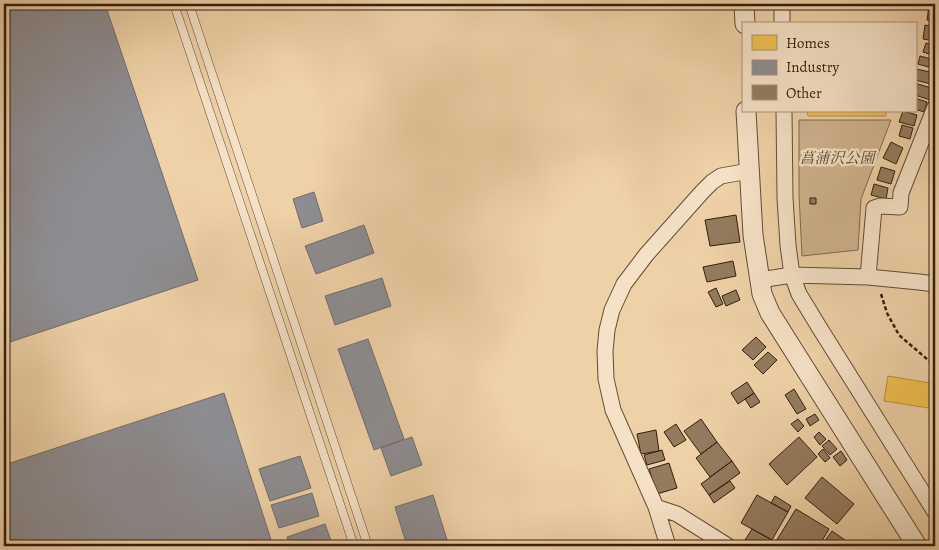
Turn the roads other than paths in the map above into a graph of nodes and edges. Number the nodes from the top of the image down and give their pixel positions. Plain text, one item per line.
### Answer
1 (174, 4) edge
2 (190, 4) edge
3 (744, 4) edge
4 (782, 4) edge
5 (745, 22) edge
6 (782, 22) edge
7 (935, 107) edge
8 (746, 112) edge
9 (784, 112) edge
10 (749, 171) junction
11 (792, 275) junction
12 (868, 277) junction
13 (760, 280) junction
14 (935, 284) edge
15 (656, 507) junction
16 (935, 512) edge
17 (354, 546) edge
18 (368, 546) edge
19 (668, 546) edge
20 (728, 546) edge
21 (916, 546) edge

1 - 17 lane
2 - 18 lane
3 - 5 street
4 - 6 street
7 - 12 street
8 - 10 street
9 - 11 street
10 - 13 street
10 - 15 street
11 - 12 street
11 - 13 street
11 - 16 street
12 - 14 street
13 - 21 street
15 - 19 street
15 - 20 street

